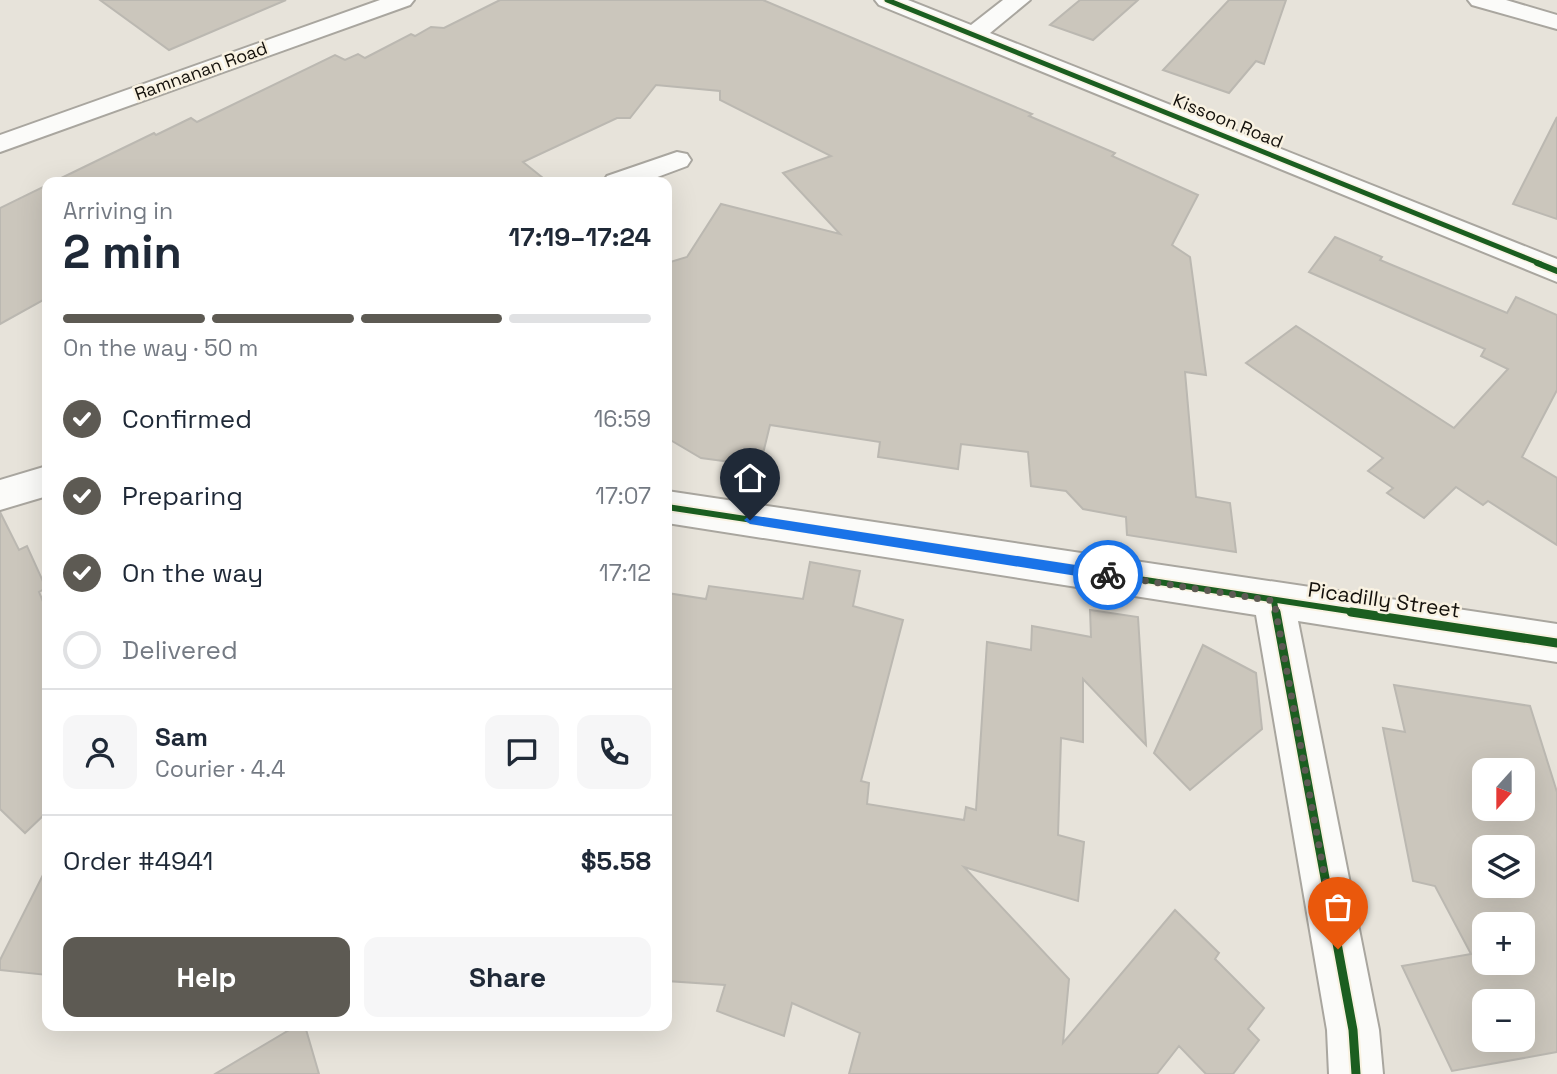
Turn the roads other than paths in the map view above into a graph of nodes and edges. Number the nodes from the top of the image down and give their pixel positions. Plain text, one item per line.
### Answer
1 (402, 0) edge
2 (887, 0) edge
3 (1018, 0) edge
4 (1480, 0) edge
5 (1557, 22) edge
6 (972, 34) junction
7 (0, 144) edge
8 (677, 160) dead end
9 (631, 177) edge
10 (1557, 271) edge
11 (42, 482) edge
12 (0, 495) edge
13 (672, 508) edge
14 (1274, 601) junction
15 (1557, 643) edge
16 (1356, 1074) edge

1 - 7 street, Ramnanan Road
2 - 6 street, Kissoon Road
3 - 6 street
4 - 5 street
6 - 10 street, Kissoon Road
8 - 9 street
11 - 12 street
13 - 14 street, Picadilly Street
14 - 15 street, Picadilly Street
14 - 16 street

